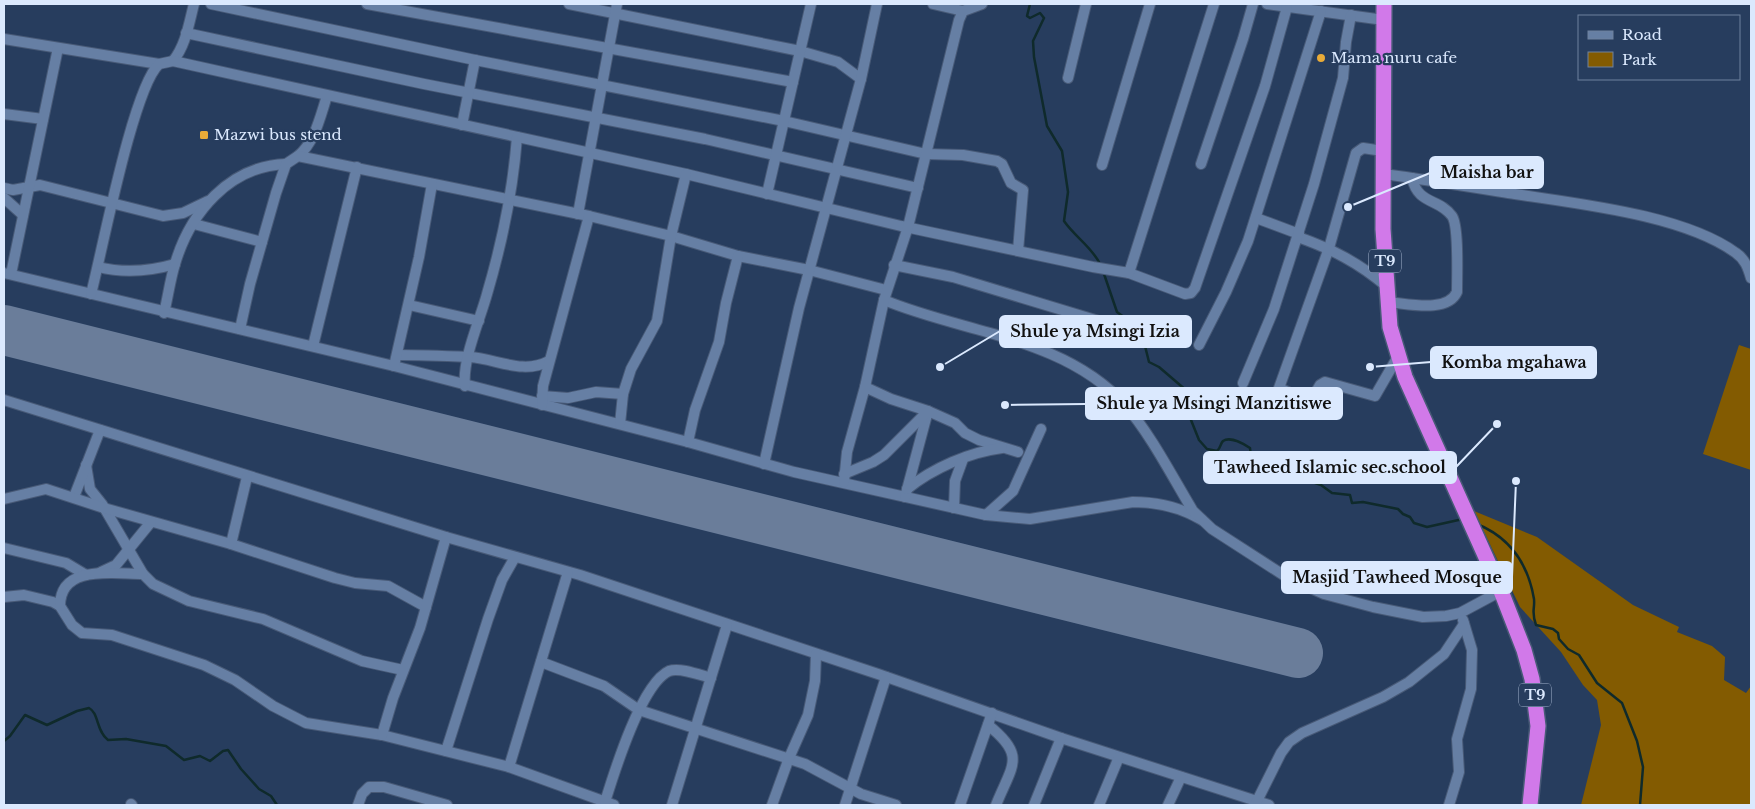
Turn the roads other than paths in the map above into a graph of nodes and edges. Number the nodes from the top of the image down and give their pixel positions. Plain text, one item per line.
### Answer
1 (194, 4) edge
2 (211, 4) edge
3 (367, 4) edge
4 (569, 4) edge
5 (810, 4) edge
6 (878, 4) edge
7 (933, 4) edge
8 (982, 4) edge
9 (1086, 4) edge
10 (1150, 4) edge
11 (1214, 4) edge
12 (1253, 4) edge
13 (1267, 4) edge
14 (1384, 4) edge
15 (1288, 6) junction
16 (616, 8) edge
17 (963, 11) junction
18 (1321, 11) junction
19 (1351, 15) junction
20 (1384, 20) junction
21 (186, 33) junction
22 (4, 39) edge
23 (609, 47) junction
24 (58, 48) junction
25 (800, 51) junction
26 (475, 60) junction
27 (173, 61) junction
28 (159, 64) junction
29 (1068, 78) dead end
30 (861, 79) junction
31 (793, 82) junction
32 (602, 86) junction
33 (470, 93) junction
34 (328, 96) junction
35 (4, 114) edge
36 (597, 117) junction
37 (42, 119) junction
38 (784, 121) junction
39 (462, 125) junction
40 (847, 135) junction
41 (516, 137) junction
42 (1383, 152) junction
43 (590, 153) junction
44 (926, 154) junction
45 (776, 155) junction
46 (298, 156) junction
47 (286, 164) junction
48 (1201, 164) dead end
49 (1102, 165) dead end
50 (357, 167) junction
51 (837, 168) junction
52 (686, 174) junction
53 (1384, 174) junction
54 (1412, 178) junction
55 (432, 184) junction
56 (28, 186) junction
57 (4, 188) edge
58 (918, 188) junction
59 (767, 194) junction
60 (4, 198) edge
61 (208, 201) junction
62 (509, 201) junction
63 (114, 202) junction
64 (826, 209) junction
65 (23, 215) junction
66 (584, 215) junction
67 (1256, 218) junction
68 (194, 224) junction
69 (908, 227) junction
70 (1298, 235) junction
71 (671, 236) junction
72 (262, 242) junction
73 (1329, 248) junction
74 (1018, 251) junction
75 (738, 256) junction
76 (175, 264) junction
77 (894, 264) junction
78 (98, 267) junction
79 (809, 270) junction
80 (1129, 273) junction
81 (7, 274) edge
82 (1751, 278) edge
83 (91, 294) junction
84 (1386, 294) junction
85 (885, 295) junction
86 (409, 305) junction
87 (164, 313) junction
88 (480, 321) junction
89 (1102, 322) dead end
90 (240, 329) junction
91 (1198, 345) dead end
92 (313, 346) junction
93 (397, 355) junction
94 (469, 357) junction
95 (1398, 358) junction
96 (549, 361) junction
97 (394, 366) junction
98 (1243, 383) dead end
99 (465, 386) junction
100 (865, 386) junction
101 (623, 394) junction
102 (4, 400) edge
103 (542, 400) junction
104 (928, 411) junction
105 (620, 424) junction
106 (1041, 429) dead end
107 (100, 430) junction
108 (688, 442) junction
109 (1003, 448) junction
110 (1018, 452) dead end
111 (963, 459) junction
112 (764, 464) junction
113 (86, 465) junction
114 (248, 477) junction
115 (844, 478) junction
116 (906, 493) junction
117 (74, 497) junction
118 (4, 499) edge
119 (104, 508) junction
120 (954, 508) junction
121 (986, 515) junction
122 (1202, 520) junction
123 (151, 522) junction
124 (446, 538) junction
125 (231, 544) junction
126 (4, 548) edge
127 (130, 549) junction
128 (515, 557) junction
129 (135, 560) junction
130 (112, 568) junction
131 (568, 572) junction
132 (143, 574) junction
133 (90, 575) junction
134 (1501, 591) junction
135 (4, 597) edge
136 (60, 606) junction
137 (426, 607) junction
138 (1460, 612) junction
139 (1464, 624) junction
140 (727, 625) junction
141 (816, 654) junction
142 (541, 662) junction
143 (403, 670) junction
144 (886, 676) junction
145 (711, 678) junction
146 (639, 710) junction
147 (992, 713) junction
148 (988, 725) junction
149 (696, 730) junction
150 (382, 735) junction
151 (1061, 738) junction
152 (446, 751) junction
153 (1119, 757) junction
154 (789, 758) junction
155 (509, 767) junction
156 (1181, 777) junction
157 (851, 789) junction
158 (1256, 803) edge
159 (610, 804) edge
160 (358, 805) edge
161 (448, 805) edge
162 (672, 805) edge
163 (772, 805) edge
164 (845, 805) edge
165 (896, 805) edge
166 (960, 805) edge
167 (996, 805) edge
168 (1034, 805) edge
169 (1099, 805) edge
170 (1168, 805) edge
171 (1269, 805) edge
172 (1449, 805) edge
173 (1530, 805) edge

1 - 21 street
2 - 26 street
3 - 23 street
4 - 16 street
5 - 25 street
6 - 30 street
7 - 17 street
8 - 17 street
9 - 29 street
10 - 49 street
11 - 80 street
12 - 48 street
13 - 15 street
14 - 20 highway, T9
15 - 18 street
15 - 80 street
16 - 23 street
16 - 25 street
17 - 44 street
18 - 19 street
18 - 67 street
19 - 20 street
19 - 70 street
20 - 42 highway, T9
21 - 27 street
21 - 33 street
22 - 24 street
23 - 31 street
23 - 32 street
24 - 28 street
24 - 37 street
25 - 30 street
25 - 31 street
26 - 32 street
26 - 33 street
27 - 28 street
27 - 34 street
28 - 63 street
30 - 40 street
31 - 38 street
32 - 36 street
32 - 38 street
33 - 36 street
33 - 39 street
34 - 39 street
34 - 46 street
35 - 37 street
36 - 43 street
36 - 45 street
37 - 56 street
38 - 40 street
38 - 45 street
39 - 41 street
40 - 44 street
40 - 51 street
41 - 43 street
41 - 62 street
42 - 53 highway, T9
42 - 73 street
43 - 52 street
43 - 66 street
44 - 58 street
44 - 74 street
45 - 51 street
45 - 59 street
46 - 47 street
46 - 50 street
47 - 61 street
47 - 72 street
50 - 55 street
50 - 92 street
51 - 58 street
51 - 64 street
52 - 59 street
52 - 71 street
53 - 54 street
53 - 84 highway, T9
54 - 82 street
54 - 84 street
55 - 62 street
55 - 86 street
56 - 57 street
56 - 63 street
56 - 65 street
58 - 69 street
59 - 64 street
60 - 65 street
61 - 63 street
61 - 68 street
62 - 66 street
62 - 88 street
63 - 78 street
64 - 69 street
64 - 79 street
65 - 81 street
66 - 71 street
66 - 96 street
67 - 70 street
67 - 91 street
68 - 72 street
68 - 76 street
69 - 74 street
69 - 77 street
70 - 73 street
70 - 98 street
71 - 75 street
71 - 101 street
72 - 90 street
73 - 84 street
73 - 95 street
74 - 80 street
75 - 79 street
75 - 108 street
76 - 78 street
76 - 87 street
77 - 85 street
77 - 89 street
78 - 83 street
79 - 85 street
79 - 112 street
81 - 83 street
83 - 87 street
84 - 95 highway, T9
85 - 100 street
85 - 122 street
86 - 88 street
86 - 93 street
87 - 90 street
88 - 94 street
90 - 92 street
92 - 97 street
93 - 94 street
93 - 97 street
94 - 96 street
94 - 99 street
95 - 134 highway, T9
96 - 103 street
97 - 99 street
99 - 103 street
100 - 104 street
100 - 115 street
101 - 103 street
101 - 105 street
102 - 107 street
103 - 105 street
104 - 109 street
104 - 115 street
104 - 116 street
105 - 108 street
106 - 121 street
107 - 113 street
107 - 114 street
108 - 112 street
109 - 110 street
109 - 111 street
111 - 116 street
111 - 120 street
112 - 115 street
113 - 117 street
113 - 119 street
114 - 124 street
114 - 125 street
115 - 116 street
116 - 120 street
117 - 118 street
117 - 119 street
119 - 123 street
119 - 127 street
120 - 121 street
121 - 122 street
122 - 138 street
123 - 125 street
123 - 127 street
124 - 128 street
124 - 137 street
125 - 137 street
126 - 133 street
127 - 129 street
127 - 130 street
128 - 131 street
128 - 152 street
129 - 130 street
129 - 132 street
130 - 133 street
131 - 140 street
131 - 142 street
132 - 133 street
132 - 143 street
133 - 136 street
134 - 138 street
134 - 173 highway, T9
135 - 136 street
136 - 150 street
137 - 143 street
138 - 139 street
139 - 158 street
139 - 172 street
140 - 141 street
140 - 145 street
141 - 144 street
141 - 154 street
142 - 146 street
142 - 155 street
143 - 150 street
144 - 147 street
144 - 157 street
145 - 146 street
145 - 149 street
146 - 149 street
146 - 159 street
147 - 148 street
147 - 151 street
148 - 166 street
148 - 167 street
149 - 154 street
149 - 162 street
150 - 152 street
151 - 153 street
151 - 168 street
152 - 155 street
153 - 156 street
153 - 169 street
154 - 157 street
154 - 163 street
155 - 159 street
156 - 158 street
156 - 170 street
157 - 164 street
157 - 165 street
158 - 171 street
160 - 161 street

